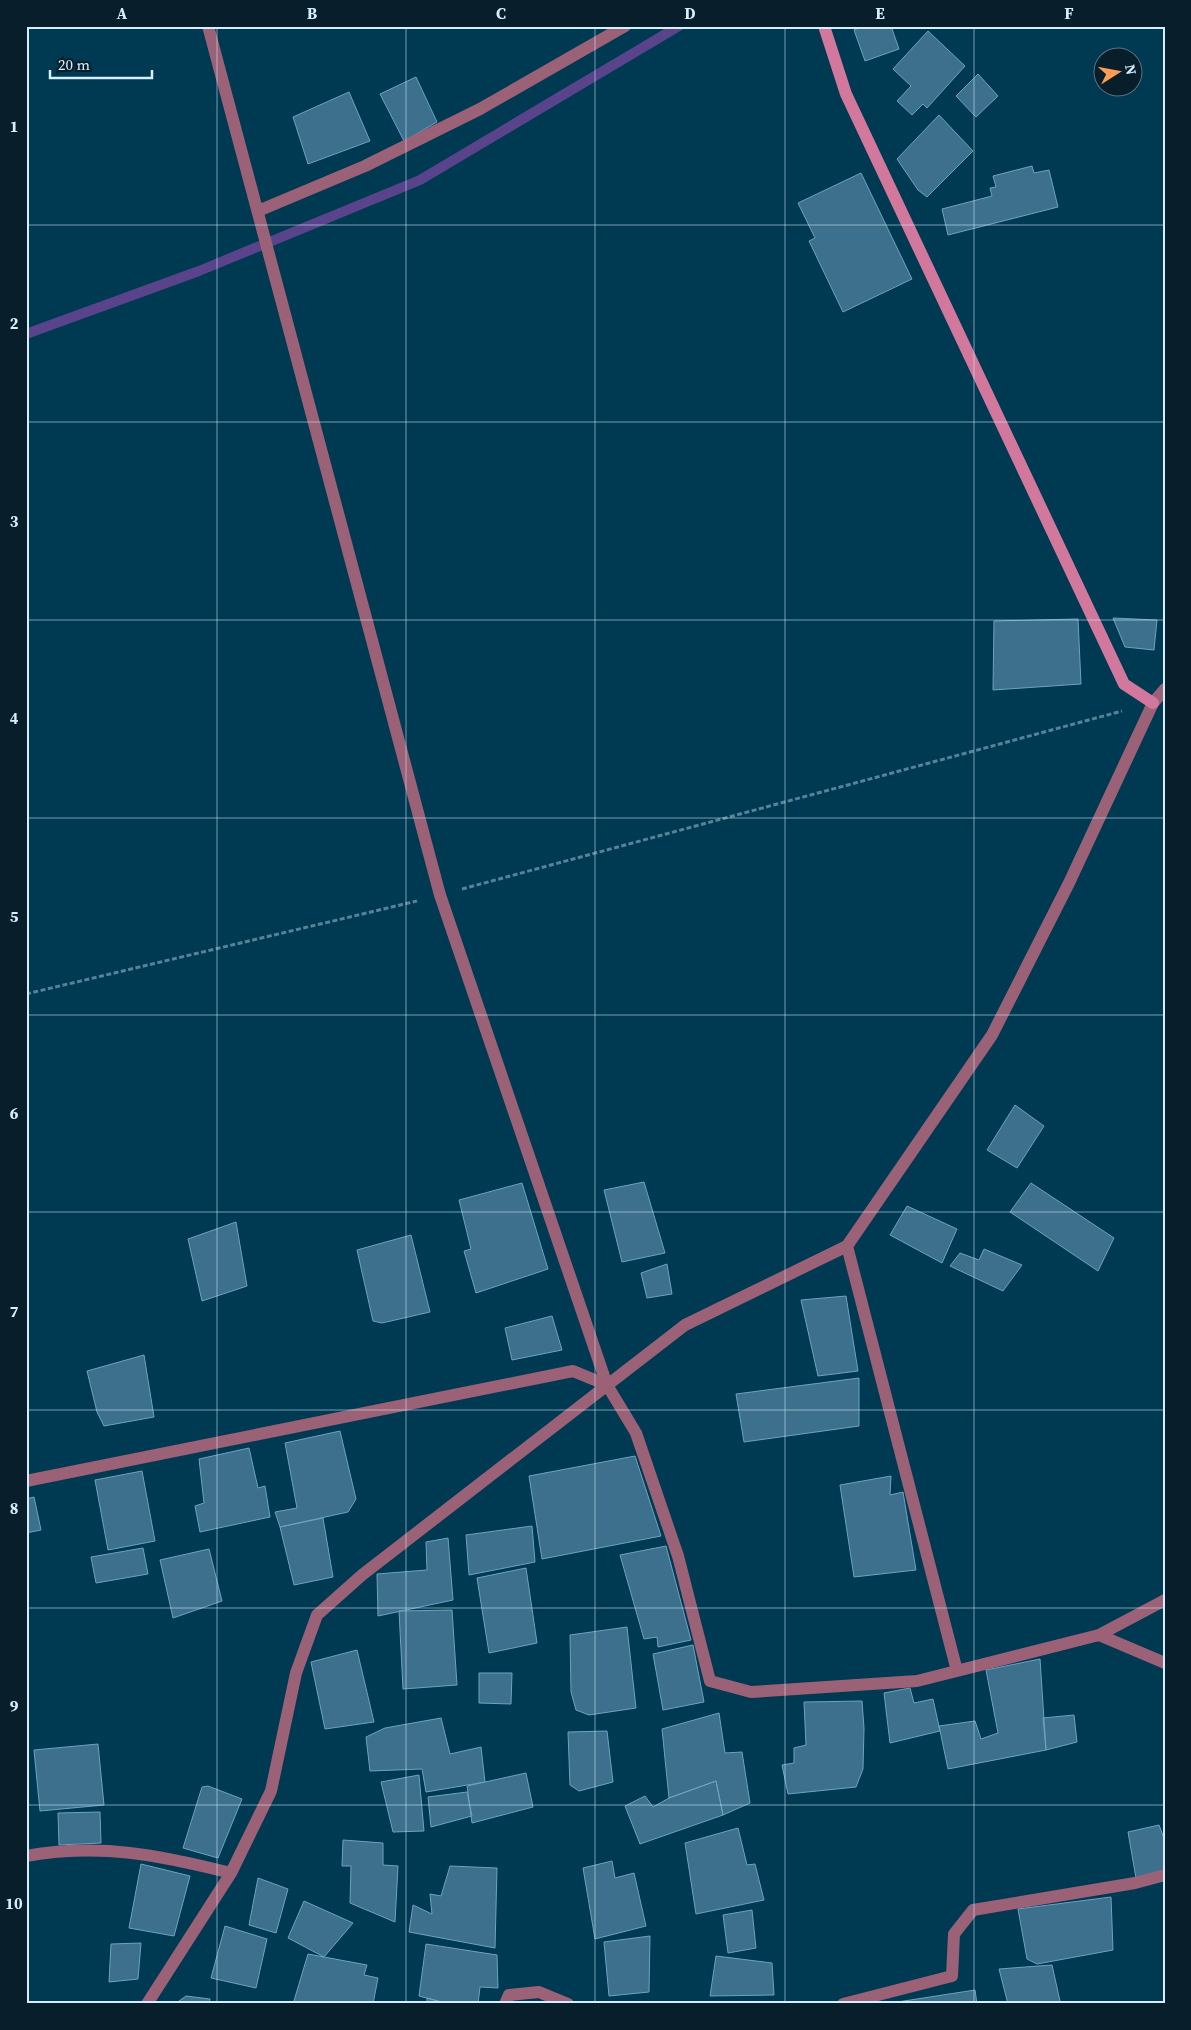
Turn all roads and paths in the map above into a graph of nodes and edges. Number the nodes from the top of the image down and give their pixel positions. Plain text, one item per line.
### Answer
1 (208, 26) edge
2 (625, 26) edge
3 (824, 26) edge
4 (258, 211) junction
5 (1165, 689) edge
6 (1154, 703) junction
7 (440, 895) junction
8 (26, 994) edge
9 (847, 1246) junction
10 (608, 1385) junction
11 (26, 1481) edge
12 (1165, 1600) edge
13 (1099, 1635) junction
14 (1165, 1663) edge
15 (957, 1671) junction
16 (26, 1856) edge
17 (231, 1873) junction
18 (1165, 1875) edge
19 (147, 2004) edge
20 (505, 2004) edge
21 (568, 2004) edge
22 (844, 2004) edge

1 - 4 street
2 - 4 street
3 - 6 street
4 - 7 street
5 - 6 street
6 - 7 path
6 - 9 street
7 - 8 path
7 - 10 street
9 - 10 street
9 - 15 street
10 - 11 street
10 - 15 street
10 - 17 street
12 - 13 street
13 - 14 street
13 - 15 street
16 - 17 street
17 - 19 street
18 - 22 street
20 - 21 street

